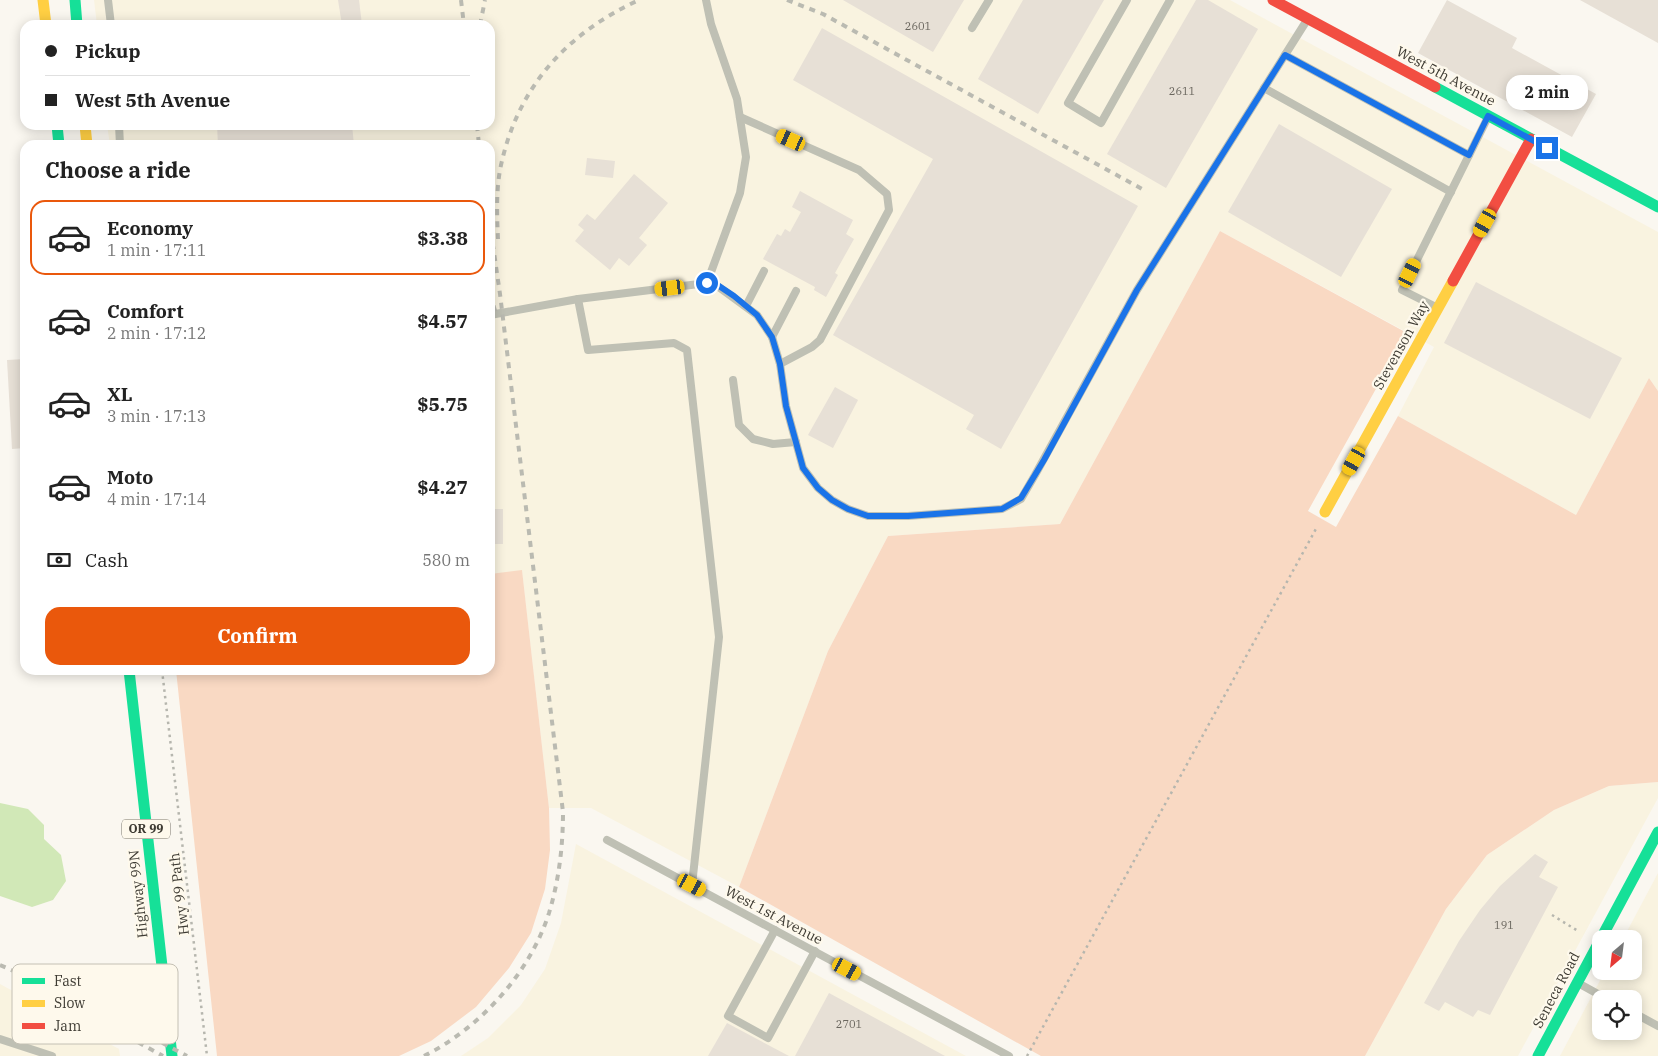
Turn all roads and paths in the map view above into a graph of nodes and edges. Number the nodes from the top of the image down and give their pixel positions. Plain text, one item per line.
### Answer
1 (43, 0) edge
2 (75, 0) edge
3 (108, 0) edge
4 (706, 0) edge
5 (988, 0) edge
6 (1127, 0) edge
7 (1170, 0) edge
8 (1273, 0) edge
9 (1307, 18) junction
10 (45, 20) edge
11 (77, 20) edge
12 (110, 20) edge
13 (972, 28) dead end
14 (1285, 55) junction
15 (1264, 88) junction
16 (1488, 116) junction
17 (740, 117) junction
18 (1531, 139) junction
19 (1469, 155) junction
20 (1451, 192) junction
21 (1658, 207) edge
22 (764, 271) dead end
23 (707, 283) junction
24 (796, 291) dead end
25 (578, 299) junction
26 (746, 306) junction
27 (1438, 308) junction
28 (495, 313) edge
29 (772, 337) junction
30 (780, 364) junction
31 (734, 380) dead end
32 (796, 442) junction
33 (1325, 512) joint
34 (130, 675) edge
35 (163, 675) edge
36 (1658, 832) edge
37 (607, 840) dead end
38 (1654, 848) edge
39 (692, 885) junction
40 (1552, 915) dead end
41 (775, 930) junction
42 (1578, 931) dead end
43 (815, 951) junction
44 (160, 964) edge
45 (1577, 983) junction
46 (1592, 991) edge
47 (1642, 1017) edge
48 (1658, 1026) edge
49 (0, 1039) edge
50 (12, 1043) edge
51 (15, 1044) edge
52 (52, 1056) edge
53 (207, 1056) edge
54 (1009, 1056) edge
55 (1027, 1056) edge
56 (1538, 1056) edge

1 - 10 street
2 - 11 street
3 - 12 lane
4 - 17 lane
5 - 13 lane
6 - 7 lane
8 - 9 street, West 5th Avenue
9 - 14 lane
9 - 16 street, West 5th Avenue
14 - 15 lane
14 - 19 lane
15 - 20 lane
15 - 32 lane
16 - 18 street, West 5th Avenue
16 - 19 lane
17 - 23 lane
17 - 30 lane
18 - 21 street, West 5th Avenue
18 - 27 street, Stevenson Way
19 - 20 lane
20 - 27 lane
22 - 26 lane
23 - 25 lane
23 - 26 lane
24 - 29 lane
25 - 28 lane
25 - 39 lane
26 - 29 lane
27 - 33 street, Stevenson Way
29 - 30 lane
30 - 32 lane
31 - 32 lane
33 - 55 path
34 - 44 street, Highway 99N / OR 99
35 - 53 path, Hwy 99 Path
36 - 38 street, Seneca Road
37 - 39 lane, West 1st Avenue
38 - 45 street, Seneca Road
39 - 41 lane, West 1st Avenue
40 - 42 path
41 - 43 lane, West 1st Avenue
41 - 43 lane
43 - 54 lane, West 1st Avenue
45 - 46 lane
45 - 56 street, Seneca Road
47 - 48 lane
49 - 50 lane
51 - 52 lane

